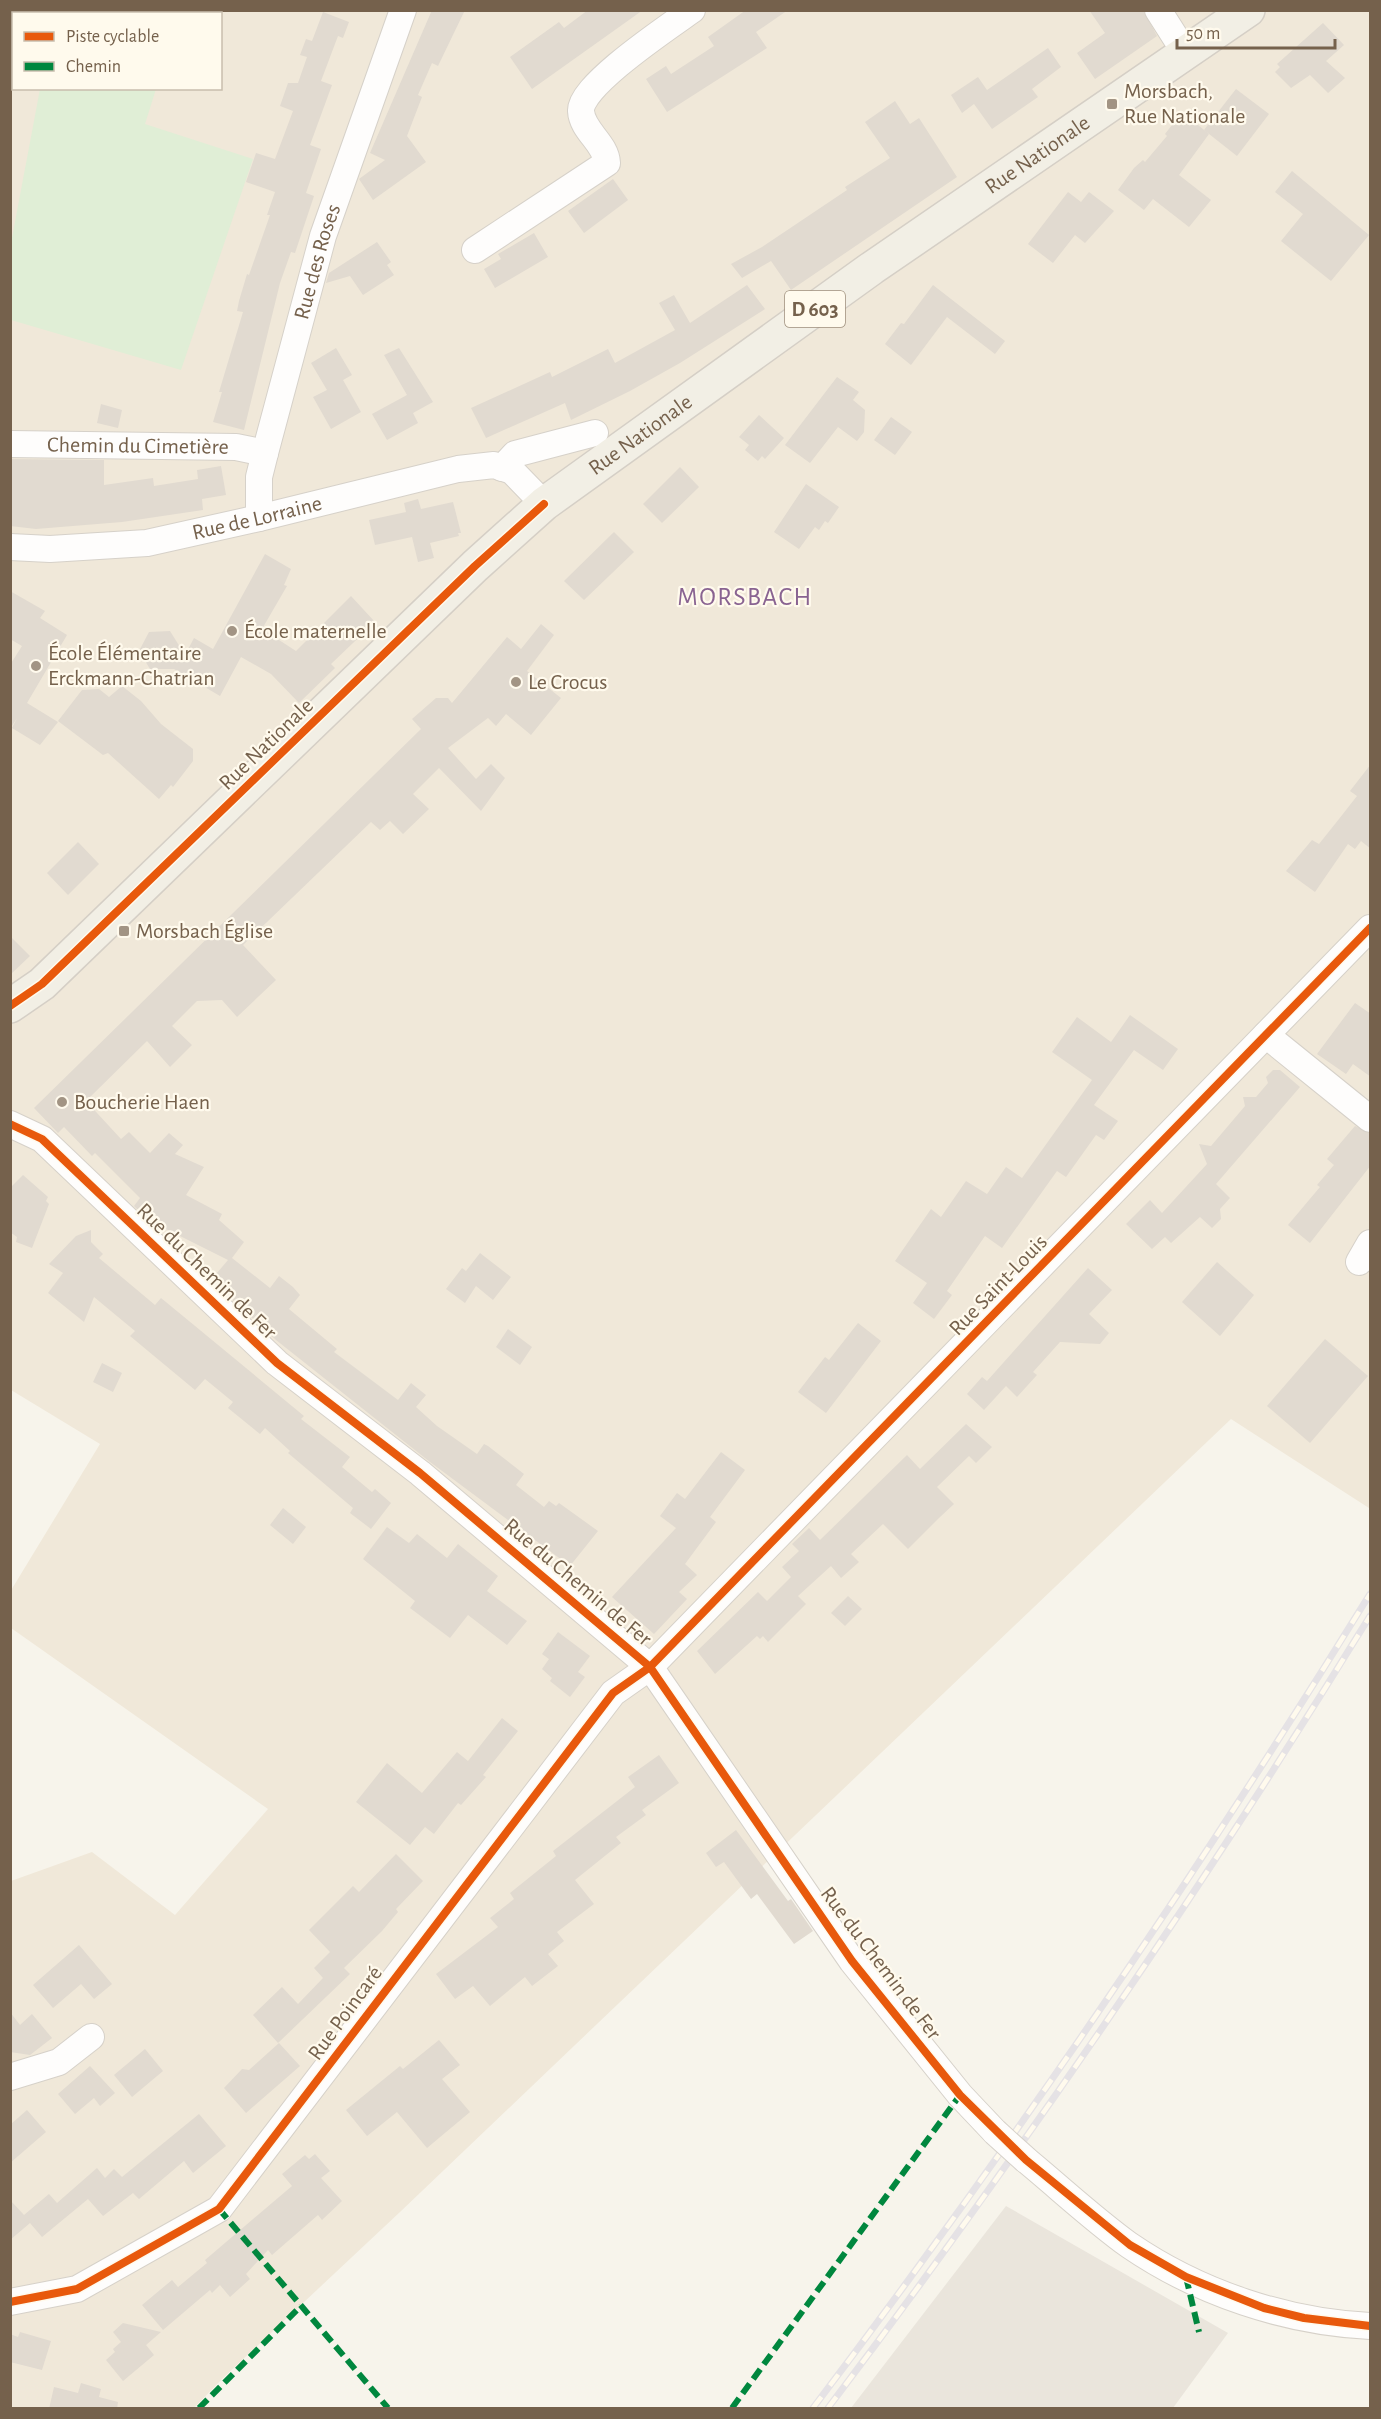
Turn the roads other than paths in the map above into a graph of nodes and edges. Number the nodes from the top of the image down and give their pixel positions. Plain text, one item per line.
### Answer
1 (403, 10) edge
2 (692, 10) edge
3 (1158, 10) edge
4 (1248, 10) edge
5 (1186, 54) junction
6 (475, 250) dead end
7 (595, 433) dead end
8 (10, 444) edge
9 (265, 453) junction
10 (502, 468) junction
11 (544, 504) junction
12 (260, 519) junction
13 (10, 548) edge
14 (1371, 928) edge
15 (42, 984) junction
16 (10, 1006) edge
17 (10, 1033) edge
18 (1266, 1035) junction
19 (1371, 1119) edge
20 (10, 1124) edge
21 (651, 1667) junction
22 (91, 2037) dead end
23 (10, 2077) edge
24 (10, 2302) edge
25 (1371, 2326) edge

1 - 9 street, Rue des Roses
2 - 6 street
3 - 5 street
4 - 5 main road, Rue Nationale / D 603
5 - 11 main road, Rue Nationale / D 603
7 - 10 street
8 - 9 street, Chemin du Cimetière
9 - 12 street, Rue des Roses
10 - 11 street
10 - 12 street, Rue de Lorraine
11 - 15 main road, Rue Nationale / D 603
12 - 13 street, Rue de Lorraine
14 - 18 street, Rue Saint-Louis
15 - 16 main road, Rue Nationale / D 603
15 - 17 main road, Rue Nationale / D 603
18 - 19 street
18 - 21 street, Rue Saint-Louis
20 - 21 street, Rue du Chemin de Fer
21 - 24 street, Rue Poincaré
21 - 25 street, Rue du Chemin de Fer, bridge
22 - 23 street

